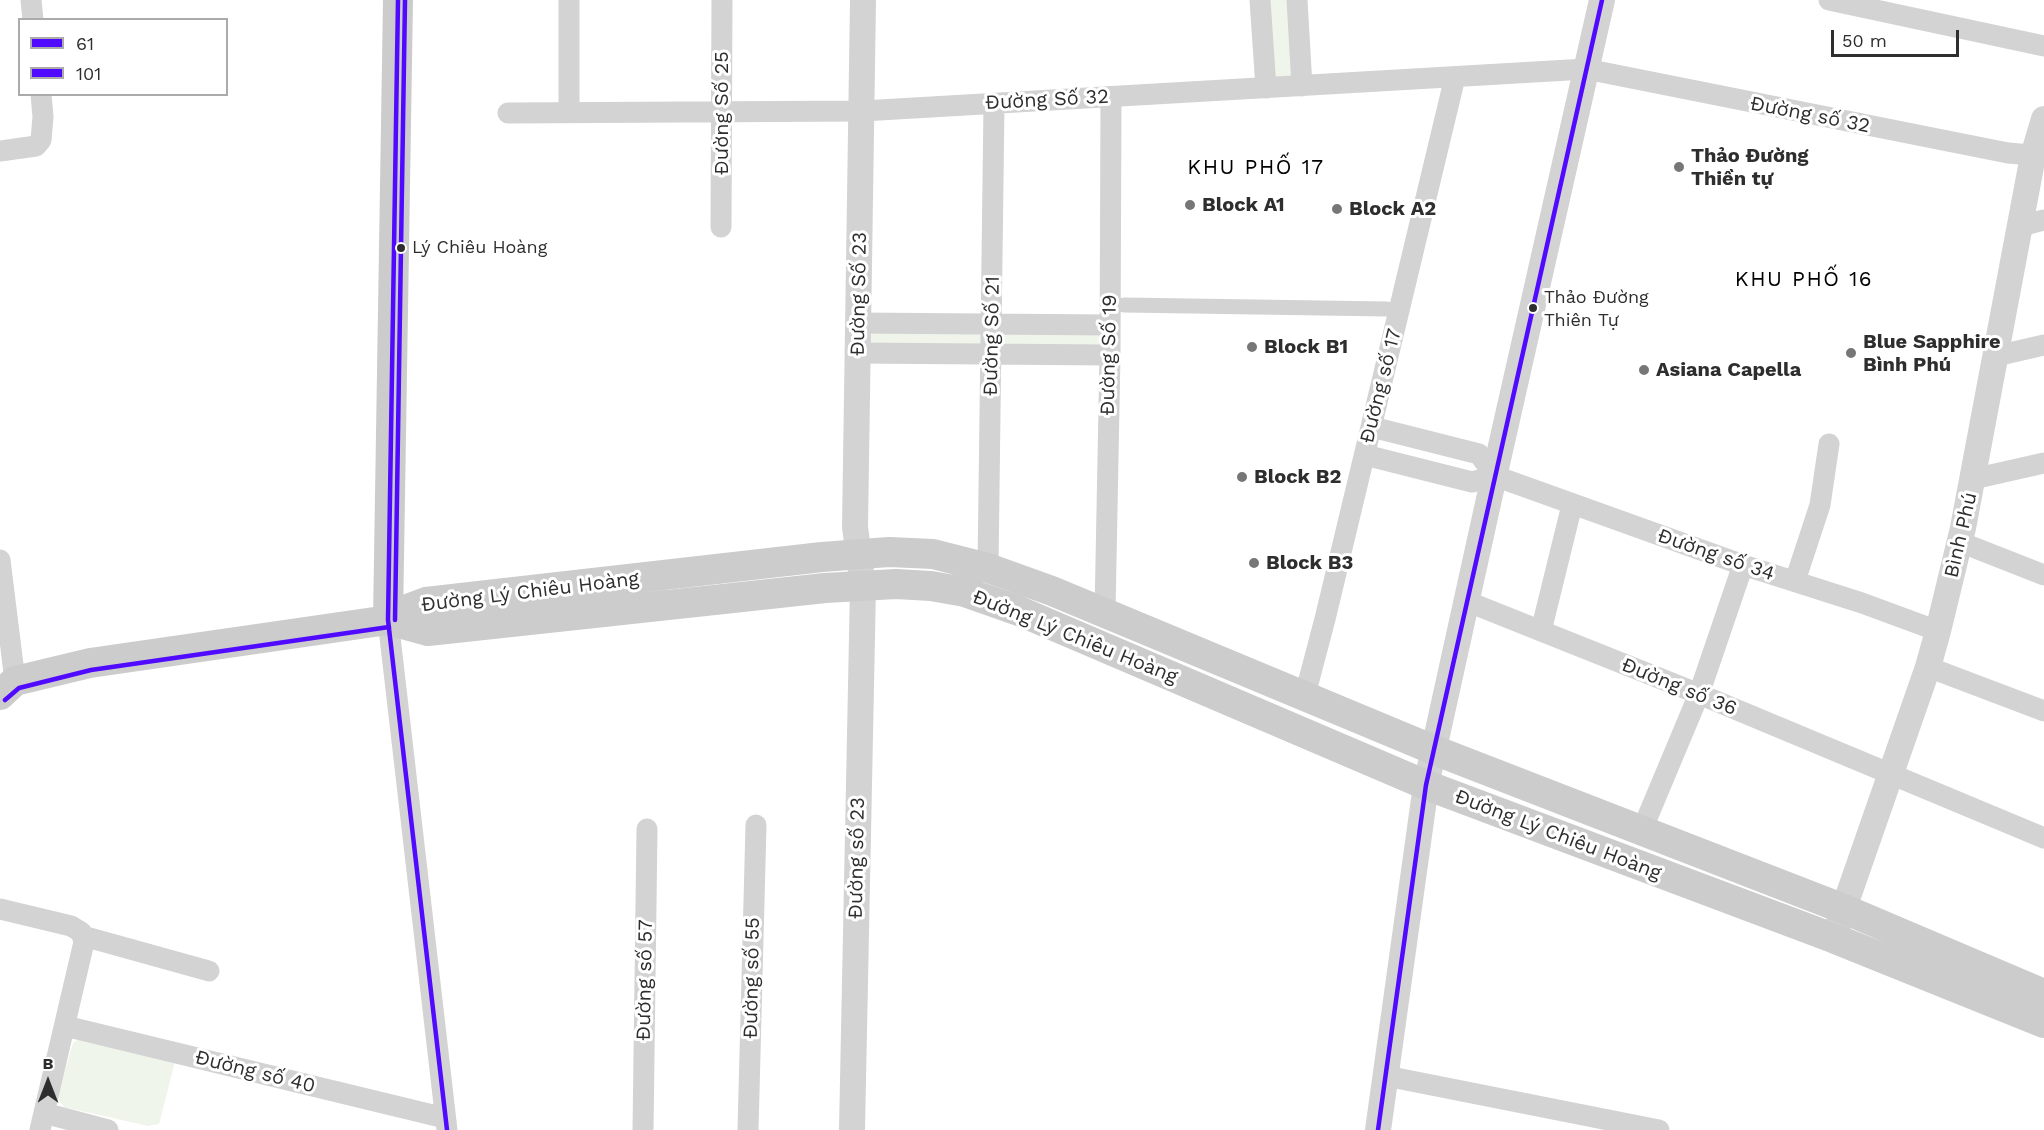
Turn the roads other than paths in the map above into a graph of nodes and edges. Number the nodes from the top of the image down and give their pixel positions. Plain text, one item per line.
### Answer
1 (31, 0) edge
2 (398, 0) edge
3 (569, 0) edge
4 (722, 0) edge
5 (863, 0) edge
6 (1260, 0) edge
7 (1297, 0) edge
8 (1602, 0) edge
9 (1829, 0) edge
10 (33, 18) edge
11 (2044, 46) edge
12 (1586, 69) junction
13 (1455, 77) junction
14 (1302, 86) junction
15 (1266, 88) junction
16 (40, 96) edge
17 (1111, 96) junction
18 (994, 104) junction
19 (569, 111) junction
20 (722, 111) junction
21 (862, 111) junction
22 (508, 113) dead end
23 (2044, 119) edge
24 (0, 151) edge
25 (2039, 156) edge
26 (2033, 223) edge
27 (721, 227) dead end
28 (1124, 305) dead end
29 (1387, 309) dead end
30 (858, 323) junction
31 (992, 324) junction
32 (1110, 325) junction
33 (2044, 345) edge
34 (857, 353) junction
35 (992, 354) junction
36 (1110, 355) junction
37 (1996, 356) junction
38 (1372, 427) junction
39 (1829, 444) dead end
40 (1365, 454) junction
41 (2044, 463) edge
42 (1495, 476) junction
43 (1973, 479) junction
44 (1572, 505) junction
45 (1960, 542) junction
46 (860, 554) junction
47 (0, 560) edge
48 (1743, 565) junction
49 (988, 568) junction
50 (2044, 575) edge
51 (1795, 581) junction
52 (863, 587) junction
53 (1466, 601) junction
54 (1105, 613) junction
55 (388, 620) junction
56 (1540, 631) junction
57 (1938, 631) junction
58 (1928, 667) junction
59 (5, 686) edge
60 (1699, 694) junction
61 (1305, 695) junction
62 (2044, 711) edge
63 (1434, 750) junction
64 (1890, 773) junction
65 (1426, 785) junction
66 (756, 825) dead end
67 (647, 829) dead end
68 (1642, 830) junction
69 (2044, 838) edge
70 (0, 909) edge
71 (1844, 909) junction
72 (83, 936) junction
73 (1833, 938) junction
74 (209, 971) dead end
75 (2044, 994) edge
76 (2044, 1023) edge
77 (65, 1026) junction
78 (1386, 1076) junction
79 (42, 1121) edge
80 (446, 1124) edge
81 (108, 1130) edge
82 (643, 1130) edge
83 (748, 1130) edge
84 (852, 1130) edge
85 (1378, 1130) edge
86 (1659, 1130) edge

1 - 10 street
2 - 55 main road
3 - 19 street
4 - 20 street, Đường Số 25
5 - 21 street, Đường Số 23
6 - 15 street
7 - 14 street
8 - 12 street
9 - 11 street
12 - 13 street, Đường Số 32
12 - 25 street, Đường số 32
12 - 42 street
13 - 14 street, Đường Số 32
13 - 38 street, Đường số 17
14 - 15 street, Đường Số 32
15 - 17 street, Đường Số 32
16 - 24 street
17 - 18 street, Đường Số 32
17 - 32 street, Đường Số 19
18 - 21 street, Đường Số 32
18 - 31 street, Đường Số 21
19 - 20 street, Đường Số 32
19 - 22 street, Đường Số 32
20 - 21 street, Đường Số 32
20 - 27 street, Đường Số 25
21 - 30 street, Đường Số 23
23 - 25 street, Bình Phú
25 - 26 street, Bình Phú
26 - 37 street, Bình Phú
28 - 29 street
30 - 31 street
30 - 34 street, Đường Số 23
31 - 32 street
31 - 35 street, Đường Số 21
32 - 36 street, Đường Số 19
33 - 37 street
34 - 35 street
34 - 46 street, Đường Số 23
35 - 36 street
35 - 49 street, Đường Số 21
36 - 54 street, Đường Số 19
37 - 43 street, Bình Phú
38 - 40 street, Đường số 17
38 - 42 street, Đường số 34
39 - 51 street
40 - 42 street, Đường số 34
40 - 61 street, Đường số 17
41 - 43 street
42 - 44 street, Đường số 34
42 - 53 street
43 - 45 street, Bình Phú
44 - 48 street, Đường số 34
44 - 56 street
45 - 50 street
45 - 57 street, Bình Phú
46 - 49 main road, Đường Lý Chiêu Hoàng
46 - 52 street, Đường Số 23
46 - 55 main road, Đường Lý Chiêu Hoàng
47 - 59 street
48 - 51 street, Đường số 34
48 - 60 street
49 - 54 main road, Đường Lý Chiêu Hoàng
51 - 57 street, Đường số 34
52 - 55 main road, Đường Lý Chiêu Hoàng
52 - 65 main road, Đường Lý Chiêu Hoàng
52 - 84 street, Đường số 23
53 - 56 street, Đường số 36
53 - 63 street
54 - 61 main road, Đường Lý Chiêu Hoàng
55 - 59 main road
55 - 80 street
56 - 60 street, Đường số 36
57 - 58 street, Bình Phú
58 - 62 street
58 - 64 street, Bình Phú
60 - 64 street, Đường số 36
60 - 68 street
61 - 63 main road, Đường Lý Chiêu Hoàng
63 - 65 street
63 - 68 main road, Đường Lý Chiêu Hoàng
64 - 69 street, Đường số 36
64 - 71 street, Bình Phú
65 - 73 main road, Đường Lý Chiêu Hoàng
65 - 78 street
66 - 83 street, Đường số 55
67 - 82 street, Đường số 57
68 - 71 main road, Đường Lý Chiêu Hoàng
70 - 72 street
71 - 73 street, Bình Phú
71 - 75 main road, Đường Lý Chiêu Hoàng
72 - 74 street
72 - 77 street
73 - 76 main road, Đường Lý Chiêu Hoàng
77 - 79 street
77 - 80 street, Đường số 40
78 - 85 street
78 - 86 street
79 - 81 street

